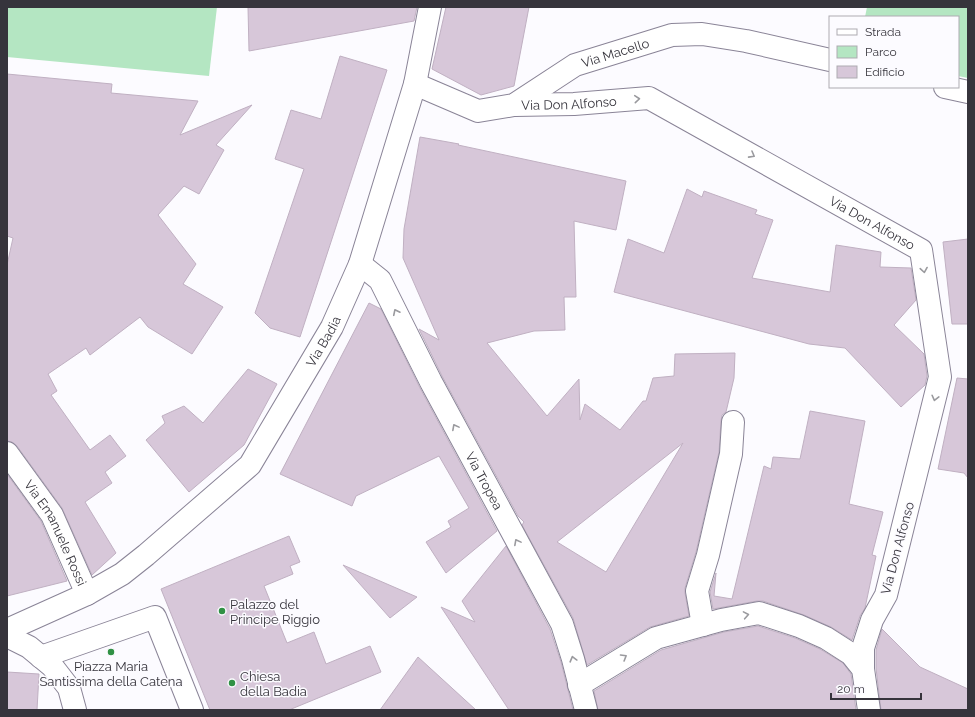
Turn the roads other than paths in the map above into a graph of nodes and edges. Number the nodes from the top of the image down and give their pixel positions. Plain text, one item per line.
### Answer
1 (430, 7) edge
2 (829, 60) edge
3 (415, 84) junction
4 (950, 88) edge
5 (968, 92) edge
6 (514, 105) junction
7 (360, 264) junction
8 (733, 422) dead end
9 (7, 453) edge
10 (87, 594) junction
11 (703, 625) junction
12 (7, 630) edge
13 (7, 636) edge
14 (41, 657) junction
15 (863, 669) junction
16 (579, 685) junction
17 (75, 710) edge
18 (192, 710) edge
19 (586, 710) edge
20 (869, 710) edge

1 - 3 street, Via Badia
2 - 6 street, Via Macello
3 - 6 street, Via Macello
3 - 7 street, Via Badia
4 - 5 street
6 -> 15 street, Via Don Alfonso
7 - 10 street, Via Badia
16 -> 7 street, Via Tropea
8 - 11 street
9 - 10 street, Via Emanuele Rossi
10 - 12 street, Via Badia
11 -> 15 street
16 -> 11 street
13 - 14 street
14 - 17 street
14 - 18 street
15 - 20 street, Via Don Alfonso
16 - 19 street, Via Tropea

